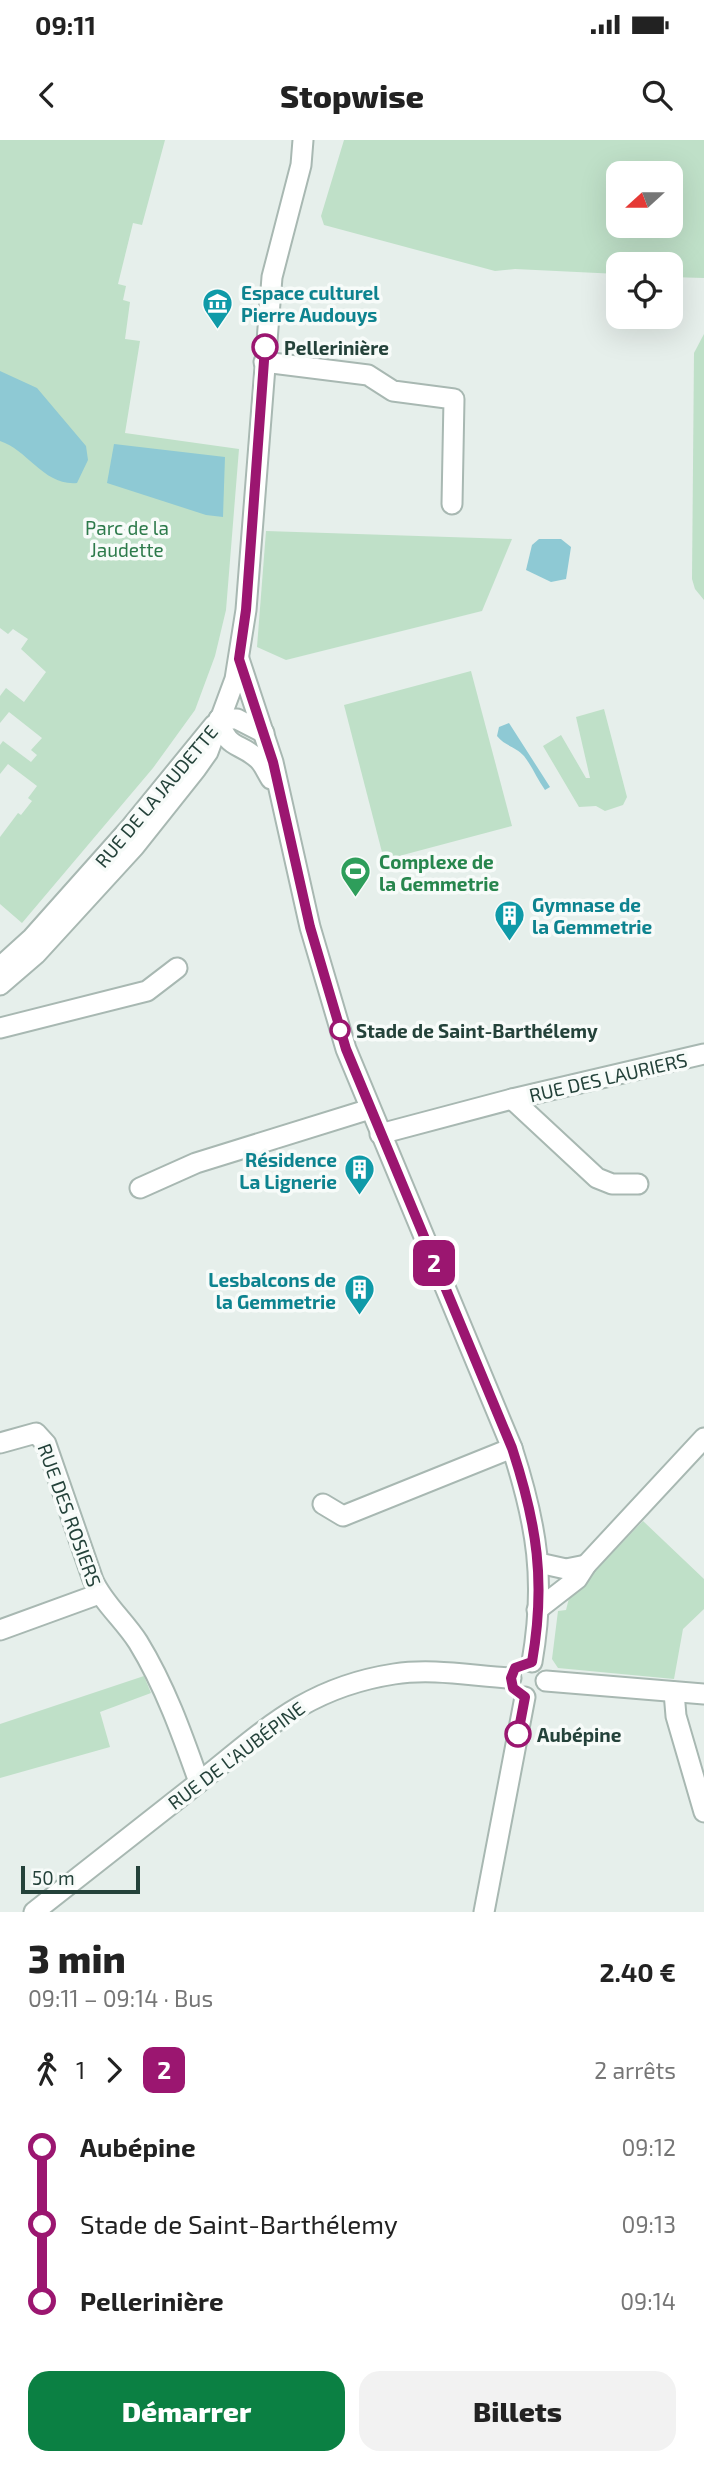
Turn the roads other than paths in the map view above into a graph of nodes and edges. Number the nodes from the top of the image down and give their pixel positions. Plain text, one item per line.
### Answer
1 (303, 140) edge
2 (313, 140) edge
3 (301, 165) junction
4 (264, 362) junction
5 (452, 504) dead end
6 (239, 659) junction
7 (219, 719) junction
8 (264, 733) junction
9 (234, 746) junction
10 (208, 752) junction
11 (277, 790) junction
12 (0, 967) edge
13 (177, 968) dead end
14 (0, 985) edge
15 (0, 1028) edge
16 (704, 1054) edge
17 (512, 1099) junction
18 (370, 1109) junction
19 (380, 1134) junction
20 (638, 1184) dead end
21 (140, 1188) dead end
22 (2, 1436) edge
23 (704, 1437) edge
24 (512, 1448) junction
25 (323, 1504) dead end
26 (539, 1563) junction
27 (586, 1565) junction
28 (99, 1594) junction
29 (537, 1610) junction
30 (0, 1630) edge
31 (532, 1662) junction
32 (511, 1678) junction
33 (546, 1681) junction
34 (674, 1692) junction
35 (704, 1694) edge
36 (525, 1697) junction
37 (199, 1783) junction
38 (704, 1812) edge
39 (34, 1912) edge
40 (484, 1912) edge

1 - 3 street
2 - 3 street
3 - 4 street
4 - 5 street
4 - 6 street
6 - 7 street
6 - 8 street
7 - 8 street
7 - 9 street
7 - 10 street, RUE DE LA JAUDETTE
7 - 12 street, RUE DE LA JAUDETTE
8 - 11 street
9 - 10 street
9 - 11 street
10 - 14 street, RUE DE LA JAUDETTE
11 - 18 street
13 - 15 street
16 - 17 street, RUE DES LAURIERS
17 - 19 street, RUE DES LAURIERS
17 - 20 street, RUE DES LAURIERS
18 - 19 street
18 - 21 street
19 - 24 street
22 - 28 street, RUE DES ROSIERS
23 - 27 street
24 - 25 street
24 - 26 street
26 - 27 street
26 - 29 street
27 - 29 street
28 - 30 street
28 - 37 street, RUE DES ROSIERS
29 - 31 street
31 - 32 street
31 - 33 street
32 - 36 street
32 - 37 street, RUE DE L’AUBÉPINE
33 - 34 street
33 - 36 street
34 - 35 street
34 - 38 street
36 - 40 street
37 - 39 street, RUE DE L’AUBÉPINE

